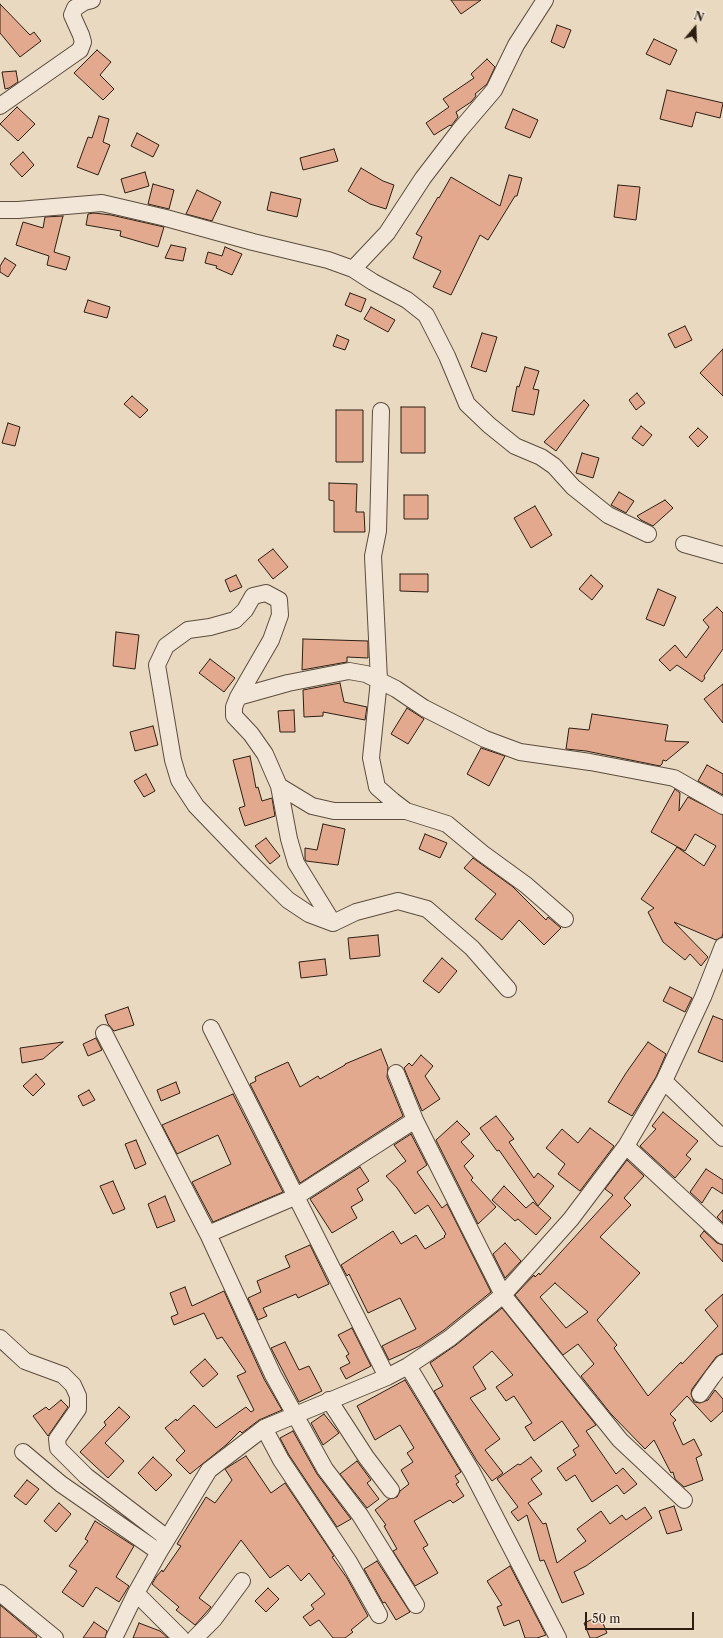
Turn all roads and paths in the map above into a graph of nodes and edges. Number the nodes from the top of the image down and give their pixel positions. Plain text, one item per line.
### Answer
1 (92, 0) edge
2 (545, 0) edge
3 (0, 106) edge
4 (0, 210) edge
5 (353, 268) junction
6 (380, 411) dead end
7 (648, 534) dead end
8 (684, 544) dead end
9 (723, 555) edge
10 (379, 680) junction
11 (238, 697) junction
12 (279, 786) junction
13 (723, 806) edge
14 (406, 810) junction
15 (565, 919) dead end
16 (333, 923) junction
17 (723, 946) edge
18 (508, 989) dead end
19 (211, 1028) dead end
20 (104, 1033) dead end
21 (396, 1073) dead end
22 (664, 1081) junction
23 (415, 1120) junction
24 (723, 1138) edge
25 (626, 1146) junction
26 (296, 1196) junction
27 (208, 1234) junction
28 (723, 1236) edge
29 (503, 1295) junction
30 (0, 1338) edge
31 (723, 1363) edge
32 (408, 1366) junction
33 (387, 1377) junction
34 (700, 1394) dead end
35 (329, 1400) junction
36 (295, 1415) junction
37 (264, 1428) junction
38 (23, 1452) dead end
39 (391, 1490) dead end
40 (684, 1500) dead end
41 (167, 1538) junction
42 (158, 1552) junction
43 (242, 1581) dead end
44 (0, 1593) edge
45 (136, 1593) junction
46 (416, 1605) dead end
47 (379, 1615) dead end
48 (55, 1638) edge
49 (114, 1638) edge
50 (181, 1638) edge
51 (195, 1638) edge
52 (558, 1638) edge

1 - 3 street
2 - 5 street
4 - 5 street
5 - 7 street
6 - 10 street
8 - 9 street
10 - 11 street
10 - 13 street
10 - 14 street
11 - 12 street
11 - 16 street
12 - 14 street
12 - 16 street
14 - 15 street
16 - 18 street
17 - 22 street
19 - 26 street
20 - 27 street
21 - 23 street
22 - 24 street
22 - 25 street
23 - 26 street
23 - 29 street
25 - 28 street
25 - 29 street
26 - 27 street
26 - 33 street
27 - 36 street
29 - 32 street
29 - 40 street
30 - 41 street
31 - 34 street
32 - 33 street
32 - 52 street
33 - 35 street
35 - 36 street
35 - 39 street
36 - 37 street
36 - 46 street
37 - 41 street
37 - 47 street
38 - 42 street
41 - 42 street
42 - 45 street
43 - 51 street
44 - 48 street
45 - 49 street
45 - 50 street

